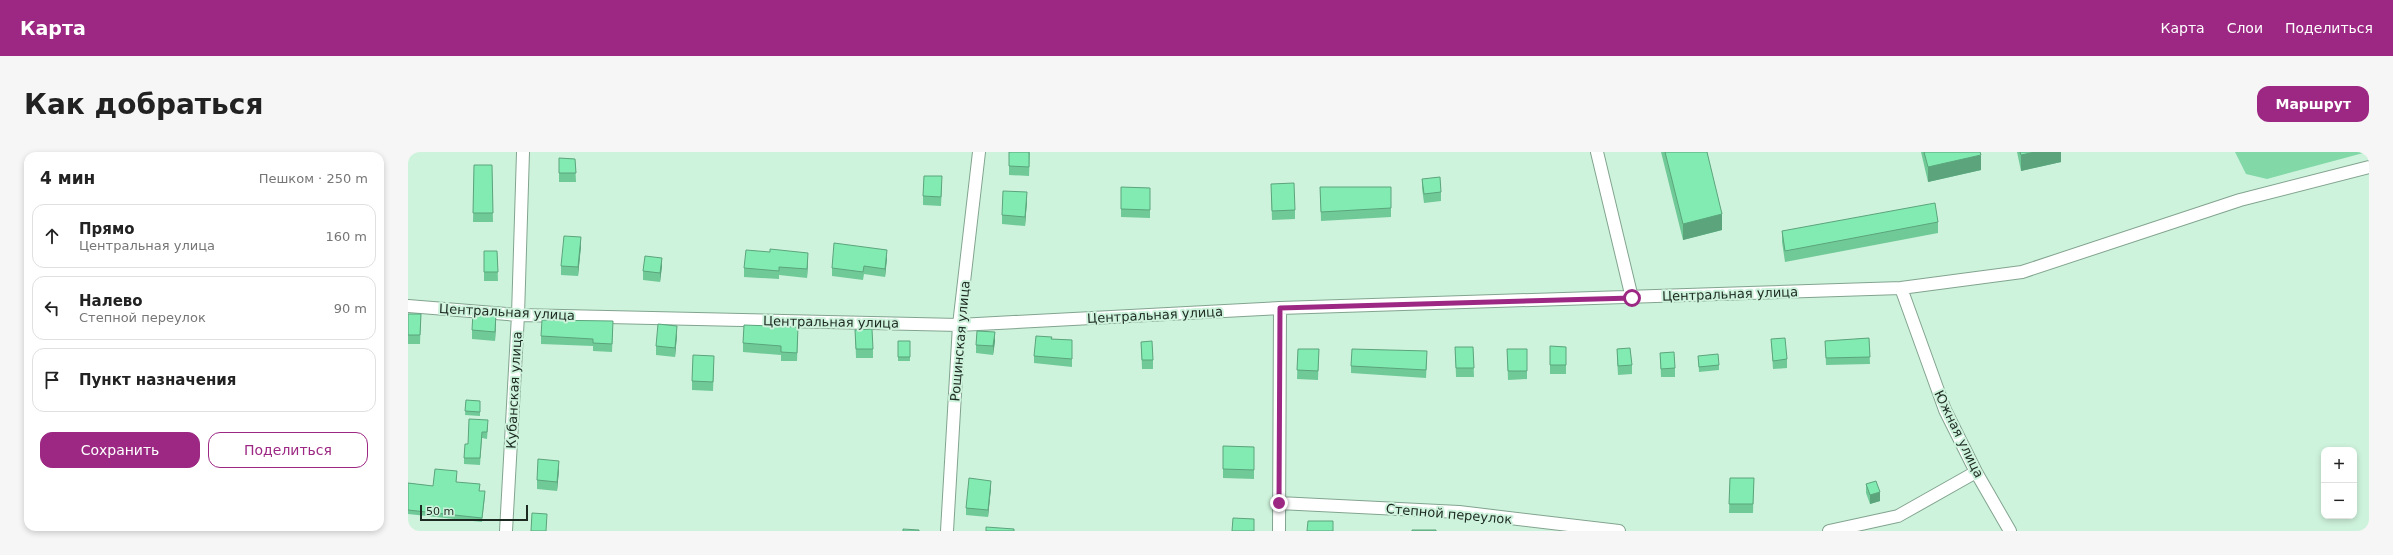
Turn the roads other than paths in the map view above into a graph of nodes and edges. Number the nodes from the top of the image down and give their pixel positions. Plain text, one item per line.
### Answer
1 (523, 152) edge
2 (979, 152) edge
3 (1597, 152) edge
4 (2369, 167) edge
5 (1902, 288) junction
6 (1632, 298) junction
7 (408, 306) edge
8 (1280, 308) junction
9 (518, 315) junction
10 (959, 325) junction
11 (1976, 472) junction
12 (1279, 503) junction
13 (506, 531) edge
14 (947, 531) edge
15 (1279, 531) edge
16 (1619, 531) edge
17 (1829, 531) edge
18 (2010, 531) edge

1 - 9 street, Кубанская улица
2 - 10 street, Рощинская улица
3 - 6 street
4 - 5 street, Центральная улица
5 - 6 street, Центральная улица
5 - 11 street, Южная улица
6 - 8 street, Центральная улица
7 - 9 street, Центральная улица
8 - 10 street, Центральная улица
8 - 12 street
9 - 10 street, Центральная улица
9 - 13 street, Кубанская улица
10 - 14 street, Рощинская улица
11 - 17 street
11 - 18 street, Южная улица
12 - 15 street
12 - 16 street, Степной переулок

